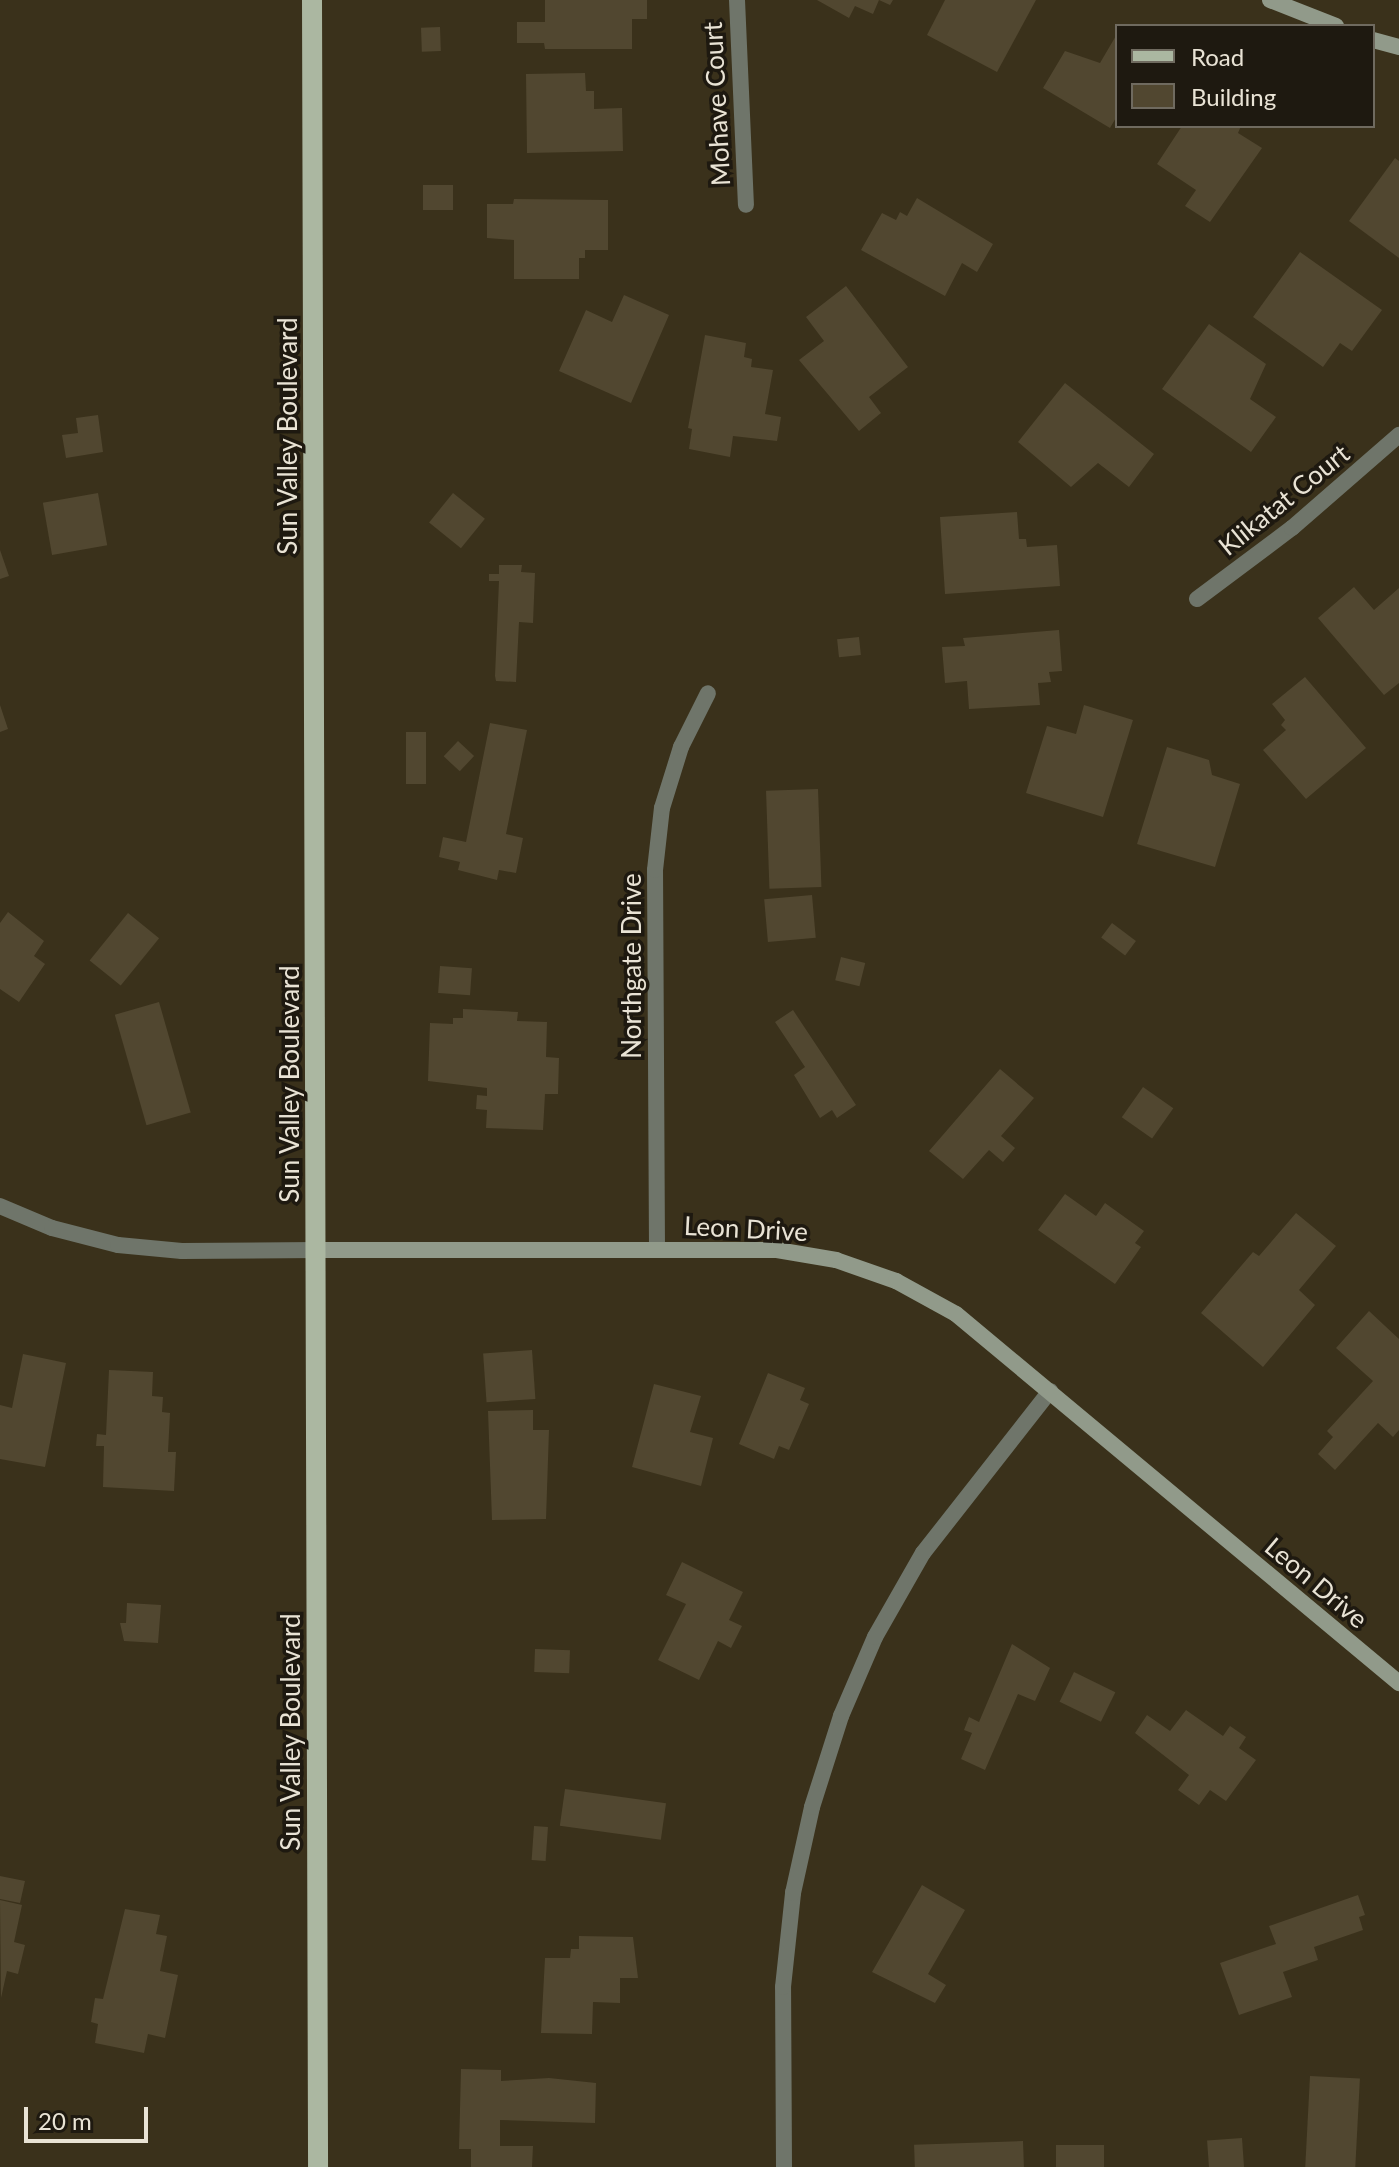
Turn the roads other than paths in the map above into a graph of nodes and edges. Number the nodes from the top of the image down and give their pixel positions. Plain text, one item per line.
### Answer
1 (312, 0) edge
2 (737, 0) edge
3 (1270, 0) edge
4 (1331, 24) edge
5 (1375, 41) edge
6 (1399, 47) edge
7 (746, 205) dead end
8 (1399, 435) edge
9 (1197, 599) dead end
10 (708, 693) dead end
11 (0, 1206) edge
12 (657, 1249) junction
13 (317, 1250) junction
14 (1050, 1391) junction
15 (1399, 1683) edge
16 (318, 2167) edge
17 (784, 2167) edge

1 - 13 main road, Sun Valley Boulevard
2 - 7 street, Mohave Court
3 - 4 street
5 - 6 street
8 - 9 street, Klikatat Court
10 - 12 street, Northgate Drive
11 - 13 street, Leon Drive
12 - 13 street, Leon Drive
12 - 14 street, Leon Drive
13 - 16 main road, Sun Valley Boulevard
14 - 15 street, Leon Drive
14 - 17 street

